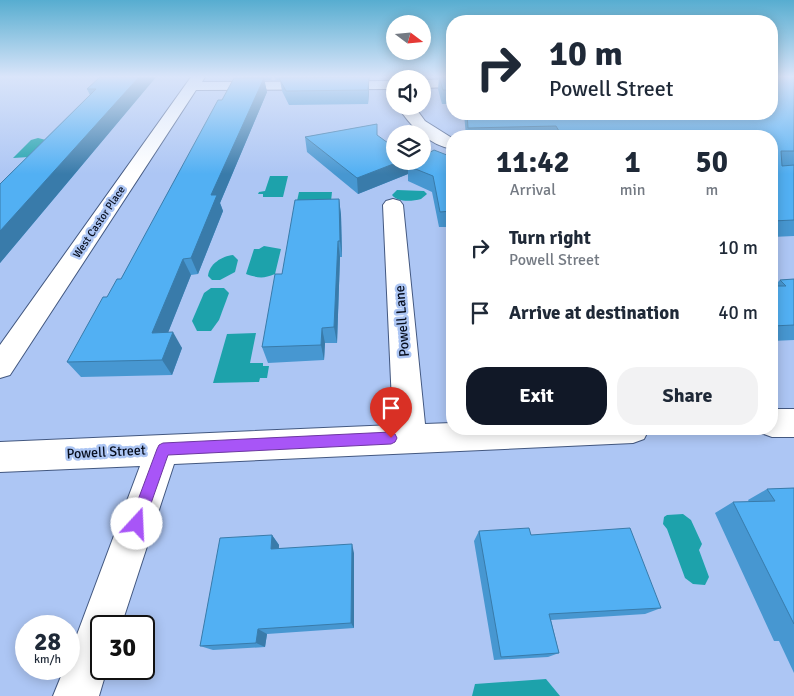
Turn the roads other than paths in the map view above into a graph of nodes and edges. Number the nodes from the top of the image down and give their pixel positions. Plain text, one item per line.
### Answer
1 (176, 109) edge
2 (410, 115) edge
3 (446, 141) edge
4 (393, 205) dead end
5 (0, 367) edge
6 (794, 423) edge
7 (778, 424) edge
8 (466, 435) edge
9 (410, 437) junction
10 (163, 449) junction
11 (0, 456) edge
12 (76, 696) edge

1 - 5 street, West Castor Place
2 - 3 street
4 - 9 street, Powell Lane
6 - 7 street
8 - 9 street, Powell Street
9 - 10 street, Powell Street
10 - 11 street, Powell Street
10 - 12 street

